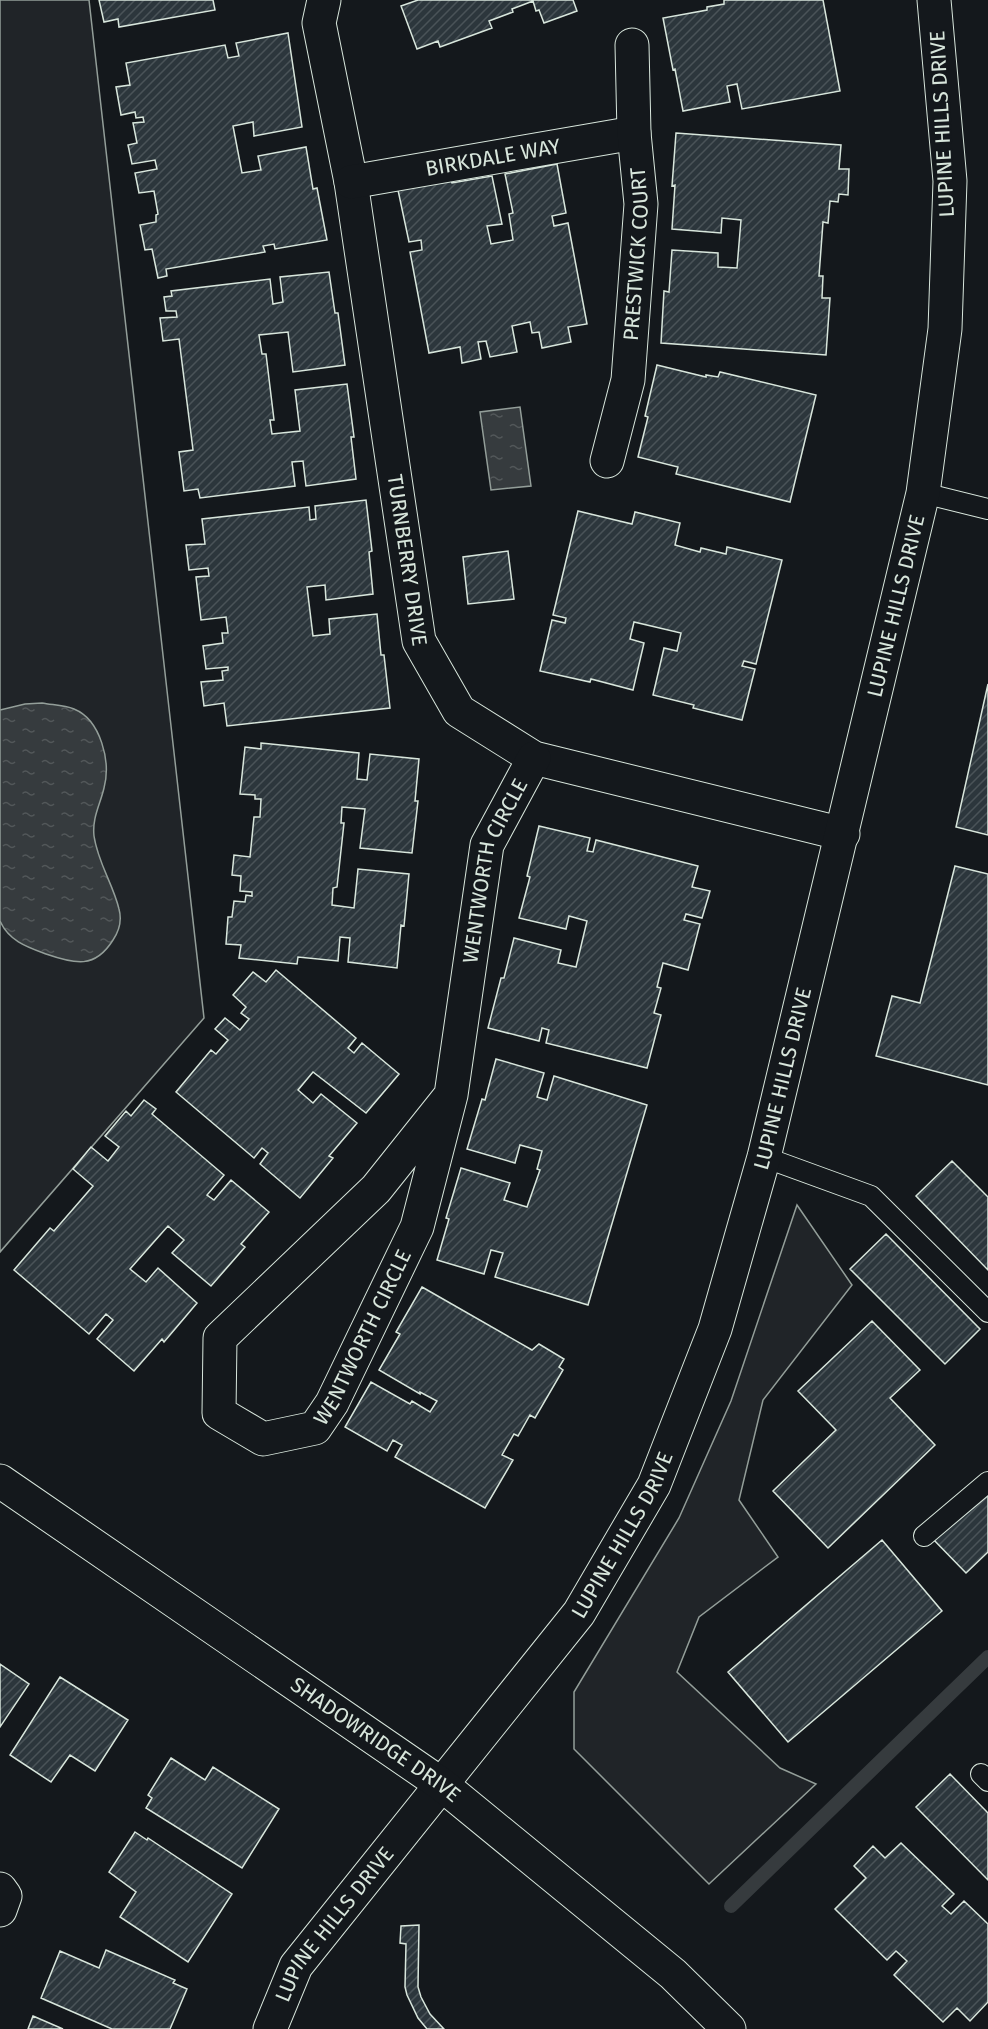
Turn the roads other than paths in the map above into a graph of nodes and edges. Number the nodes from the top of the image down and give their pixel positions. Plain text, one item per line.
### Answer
1 (324, 0) edge
2 (934, 0) edge
3 (632, 45) dead end
4 (634, 133) junction
5 (351, 182) junction
6 (607, 461) dead end
7 (923, 493) junction
8 (988, 509) edge
9 (534, 758) junction
10 (843, 834) junction
11 (451, 1095) junction
12 (764, 1157) junction
13 (988, 1312) edge
14 (0, 1481) edge
15 (988, 1482) edge
16 (924, 1536) dead end
17 (441, 1784) junction
18 (270, 2029) edge
19 (729, 2029) edge

1 - 5 street, TURNBERRY DRIVE
2 - 7 street, LUPINE HILLS DRIVE
3 - 4 street, PRESTWICK COURT
4 - 5 street, BIRKDALE WAY
4 - 6 street, PRESTWICK COURT
5 - 9 street, TURNBERRY DRIVE
7 - 8 lane
7 - 10 street, LUPINE HILLS DRIVE
9 - 10 street, TURNBERRY DRIVE
9 - 11 street, WENTWORTH CIRCLE
10 - 12 street, LUPINE HILLS DRIVE
11 - 11 street, WENTWORTH CIRCLE
12 - 13 lane
12 - 17 street, LUPINE HILLS DRIVE
14 - 17 street, SHADOWRIDGE DRIVE
15 - 16 lane
17 - 18 street, LUPINE HILLS DRIVE
17 - 19 street, SHADOWRIDGE DRIVE

